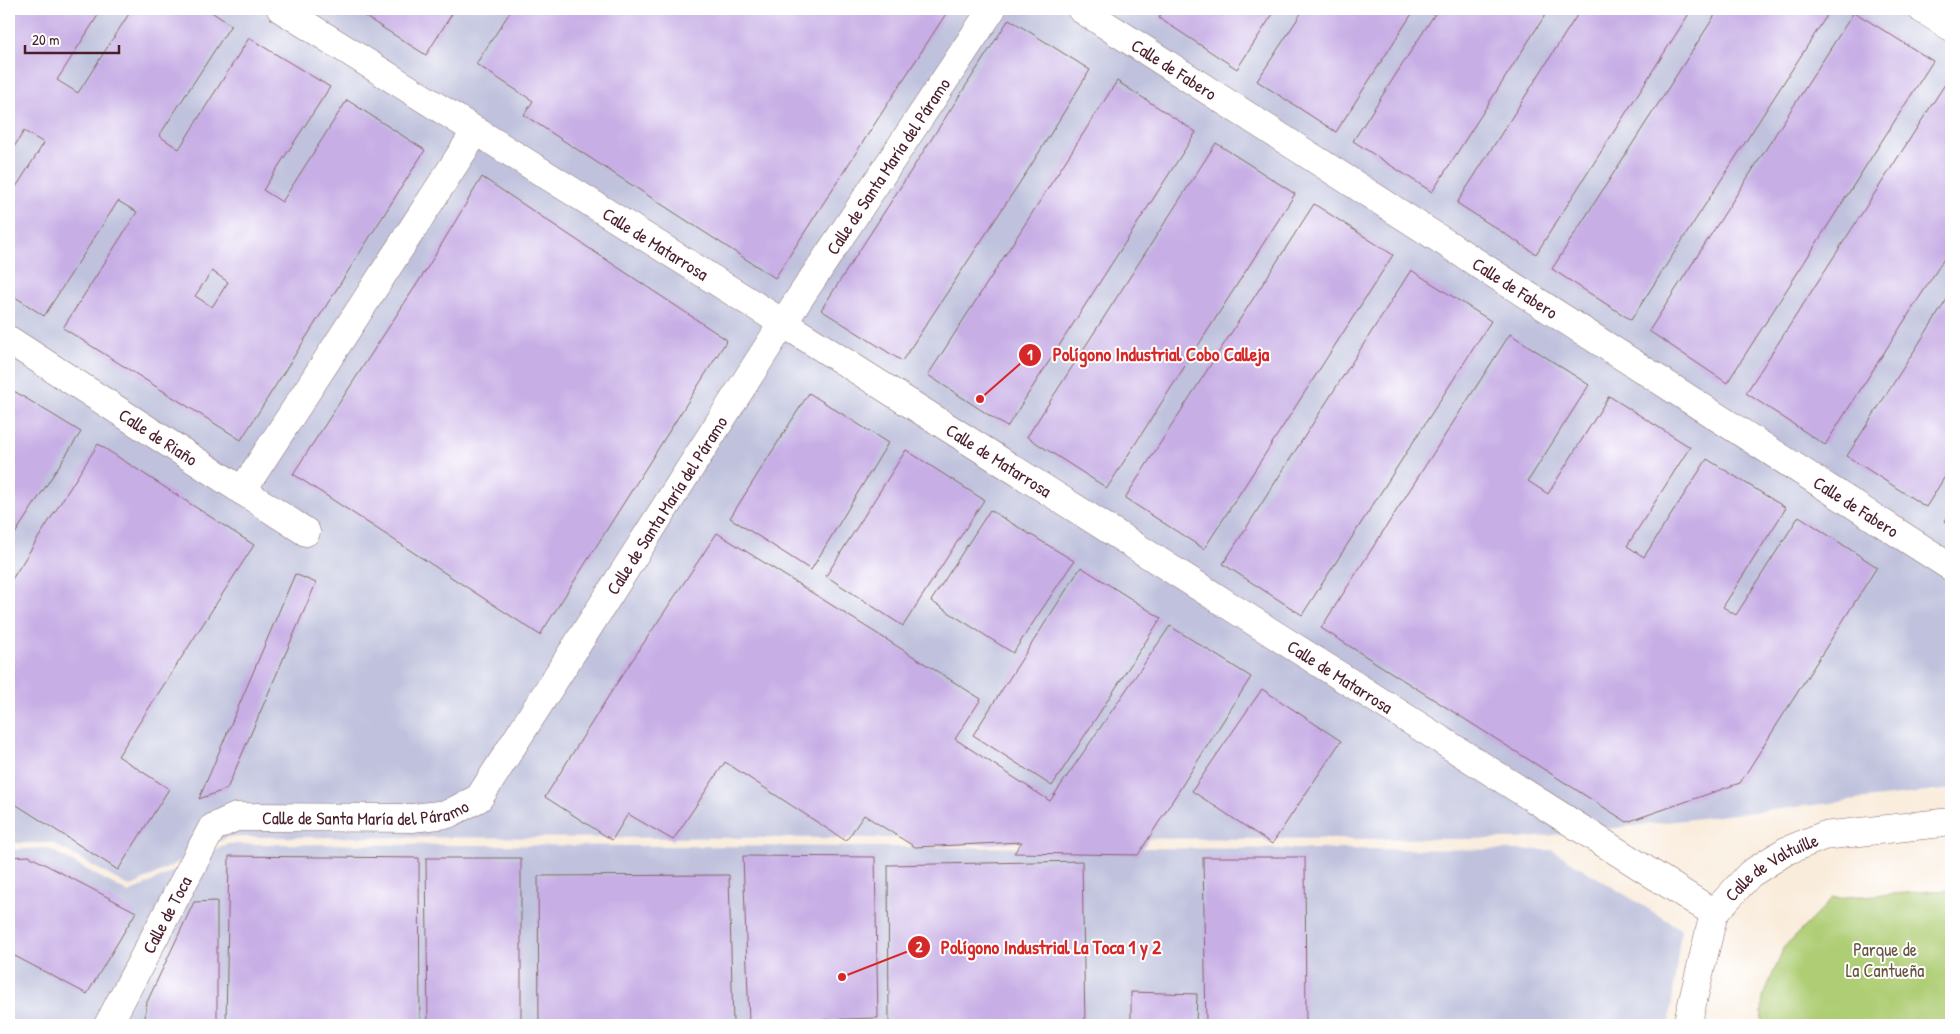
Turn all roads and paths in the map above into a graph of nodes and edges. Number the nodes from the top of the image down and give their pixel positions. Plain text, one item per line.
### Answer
1 (281, 9) edge
2 (992, 9) edge
3 (1081, 9) edge
4 (1922, 9) edge
5 (1951, 27) edge
6 (476, 131) junction
7 (784, 323) junction
8 (9, 340) edge
9 (242, 491) junction
10 (306, 532) dead end
11 (1951, 567) edge
12 (236, 817) joint
13 (1951, 822) edge
14 (1714, 913) junction
15 (108, 1025) edge
16 (1687, 1025) edge

1 - 6 street, Calle de Matarrosa
2 - 7 street, Calle de Santa María del Páramo
3 - 11 street, Calle de Fabero
4 - 5 street
6 - 7 street, Calle de Matarrosa
6 - 9 street
7 - 12 street, Calle de Santa María del Páramo
7 - 14 street, Calle de Matarrosa
8 - 9 street, Calle de Riaño
9 - 10 street, Calle de Riaño
12 - 15 street, Calle de Toca
13 - 14 street, Calle de Valtuílle
14 - 16 street, Calle de Valtuílle

